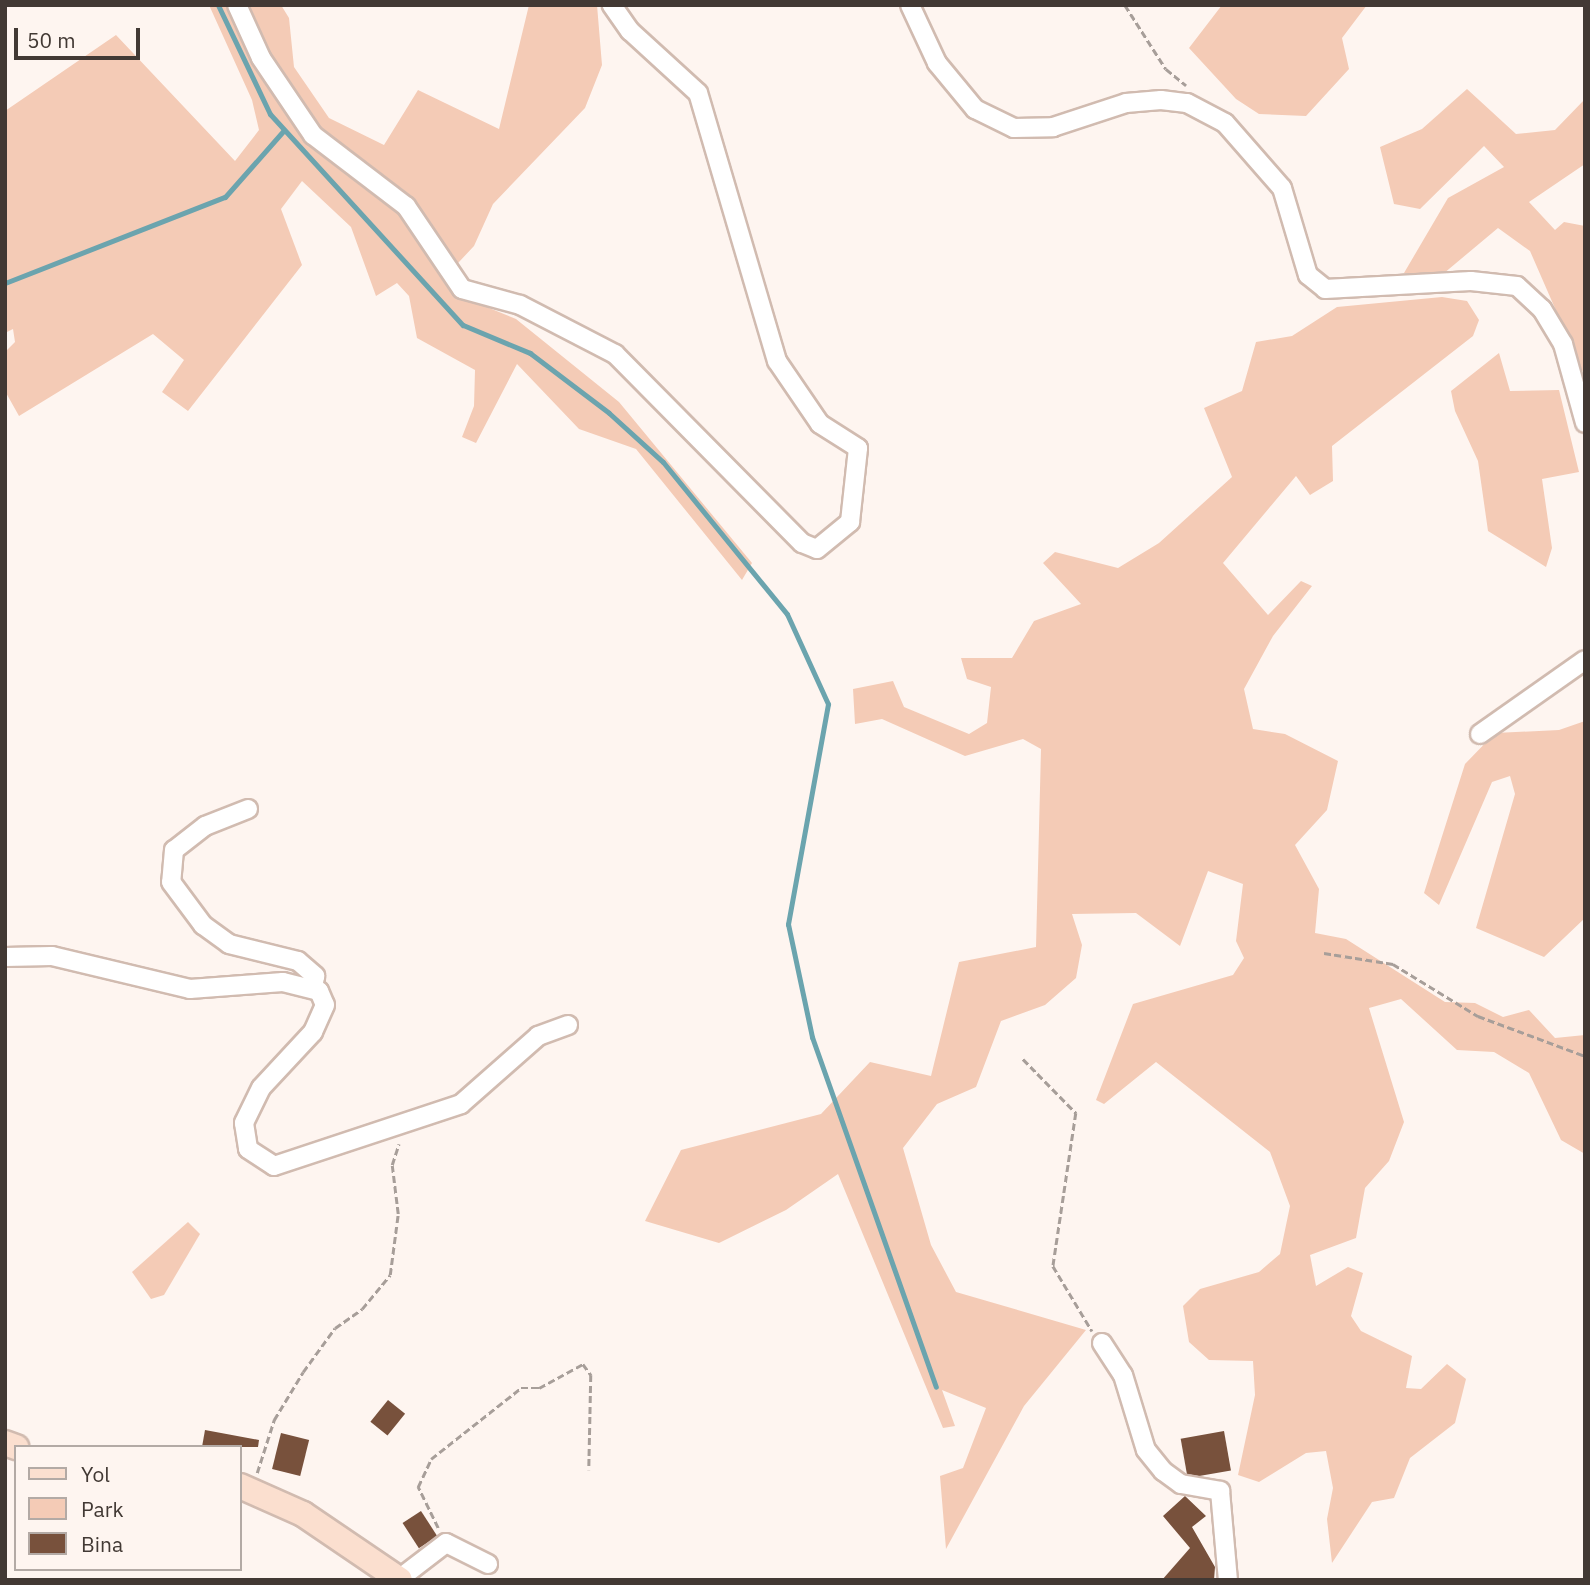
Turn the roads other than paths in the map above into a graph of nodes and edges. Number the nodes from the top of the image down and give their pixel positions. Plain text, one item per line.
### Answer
1 (237, 5) edge
2 (612, 5) edge
3 (910, 5) edge
4 (1585, 423) edge
5 (1585, 660) edge
6 (1480, 734) dead end
7 (248, 809) dead end
8 (5, 957) edge
9 (313, 989) junction
10 (568, 1025) dead end
11 (1102, 1343) road end
12 (246, 1488) edge
13 (488, 1564) dead end
14 (400, 1579) edge
15 (1228, 1580) edge

1 - 2 street
3 - 4 street
5 - 6 street
7 - 9 street
8 - 9 street
9 - 10 street
11 - 15 street
12 - 14 main road
13 - 14 street

